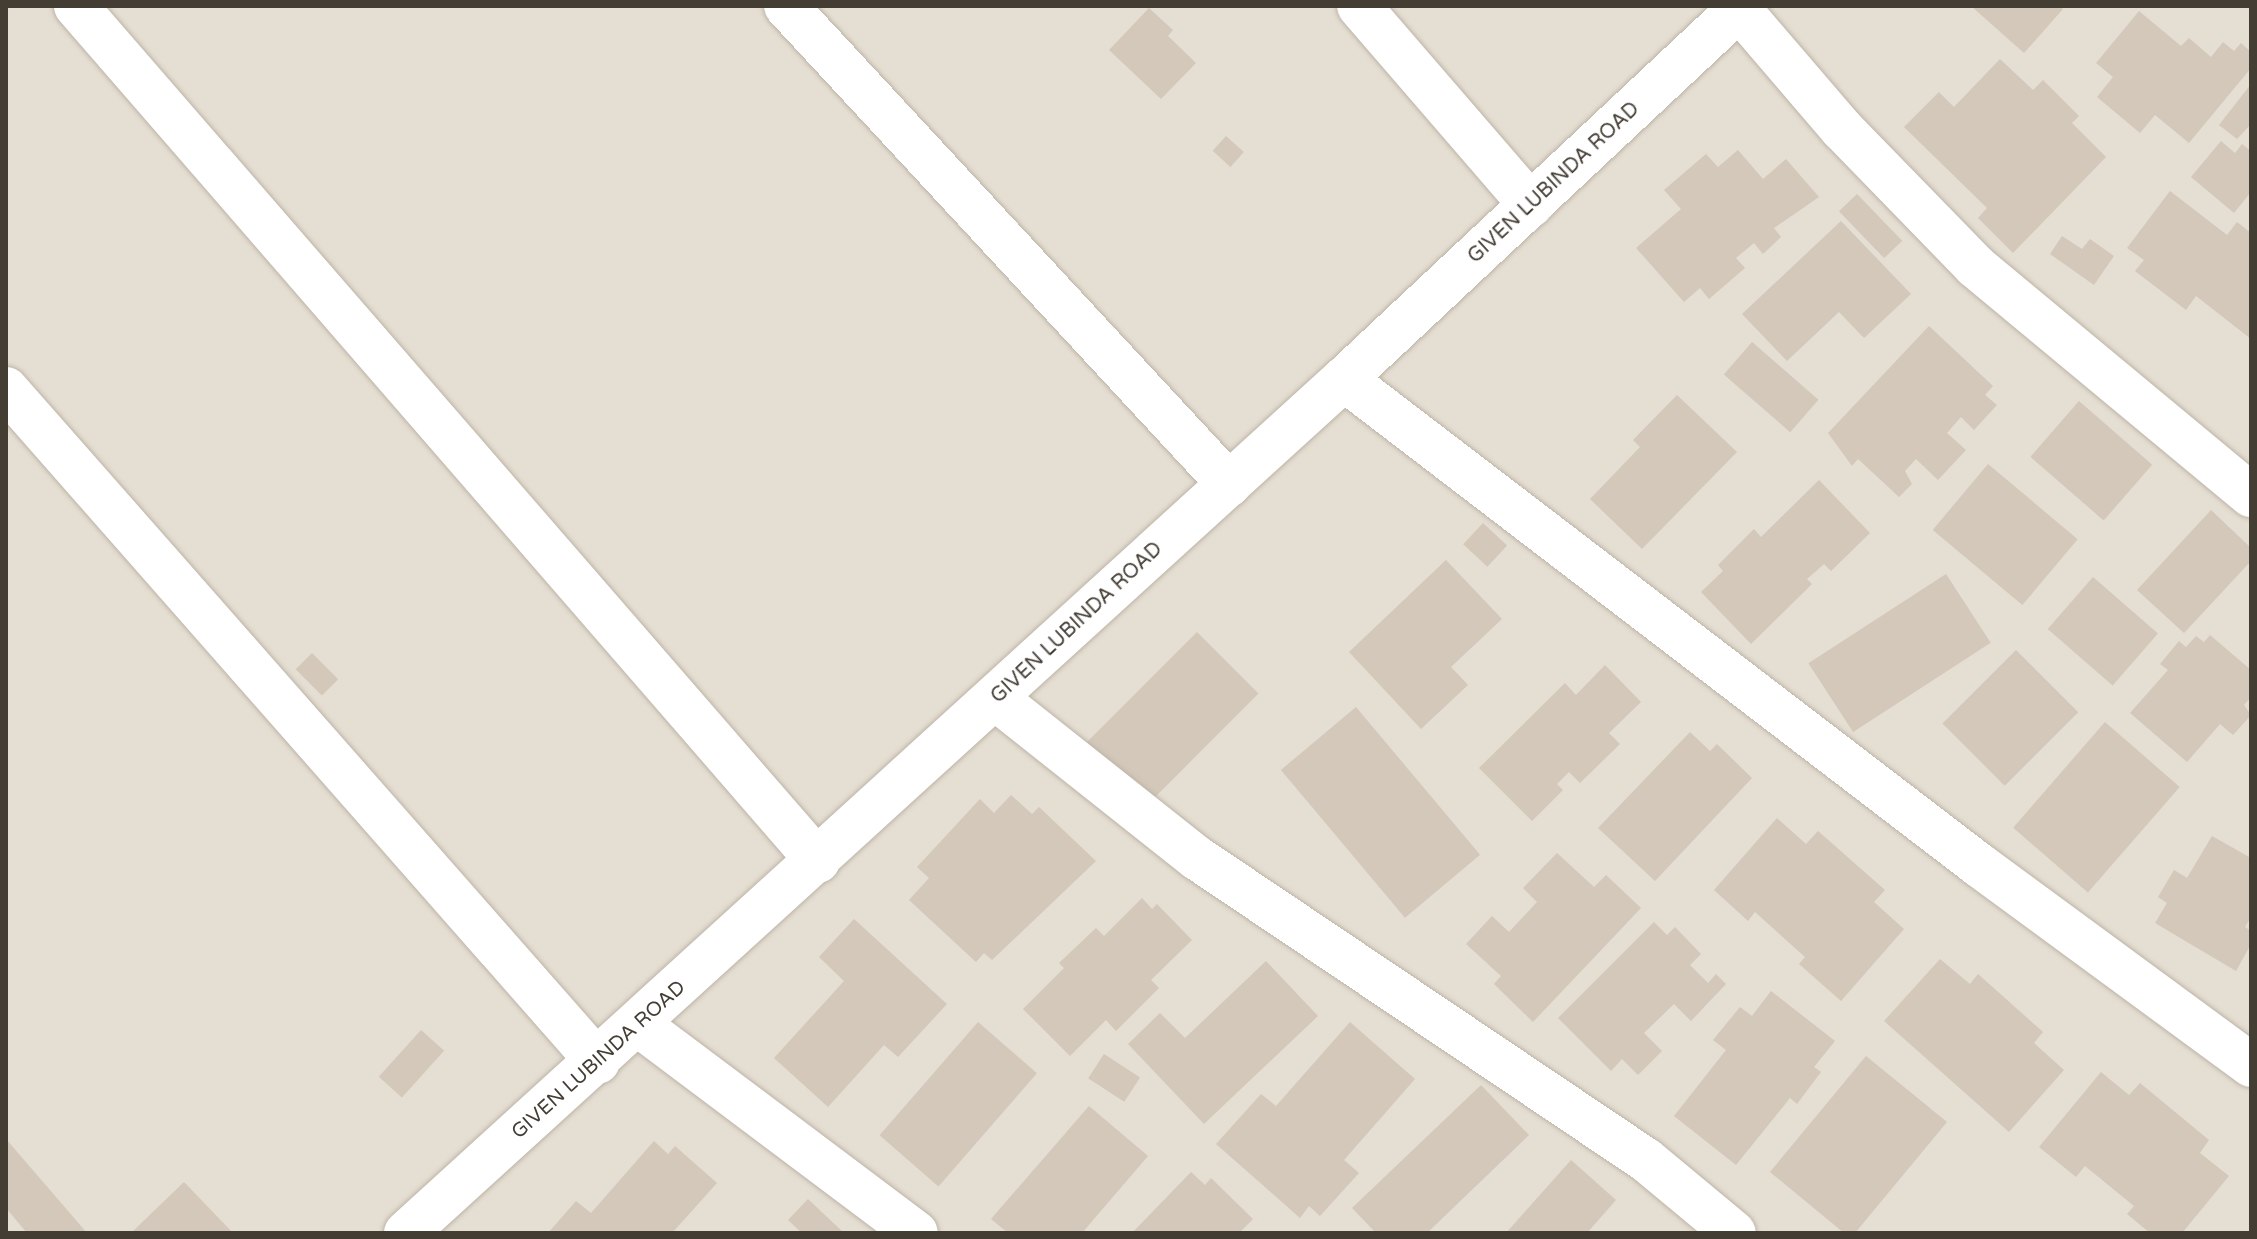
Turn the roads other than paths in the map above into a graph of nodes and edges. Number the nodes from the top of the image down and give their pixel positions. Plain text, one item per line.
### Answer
1 (76, 6) edge
2 (786, 6) edge
3 (1359, 6) edge
4 (1741, 8) edge
5 (1531, 205) junction
6 (1344, 379) junction
7 (6, 389) edge
8 (1229, 484) junction
9 (2251, 495) edge
10 (995, 698) junction
11 (818, 861) junction
12 (639, 1025) junction
13 (598, 1062) junction
14 (2251, 1065) edge
15 (406, 1233) edge
16 (916, 1233) edge
17 (1734, 1233) edge

1 - 11 street
2 - 8 street
3 - 5 street
4 - 5 street, GIVEN LUBINDA ROAD
4 - 9 street
5 - 6 street, GIVEN LUBINDA ROAD
6 - 8 street, GIVEN LUBINDA ROAD
6 - 14 street
7 - 13 street
8 - 10 street, GIVEN LUBINDA ROAD
10 - 11 street, GIVEN LUBINDA ROAD
10 - 17 street
11 - 12 street, GIVEN LUBINDA ROAD
12 - 13 street, GIVEN LUBINDA ROAD
12 - 16 street
13 - 15 street, GIVEN LUBINDA ROAD

